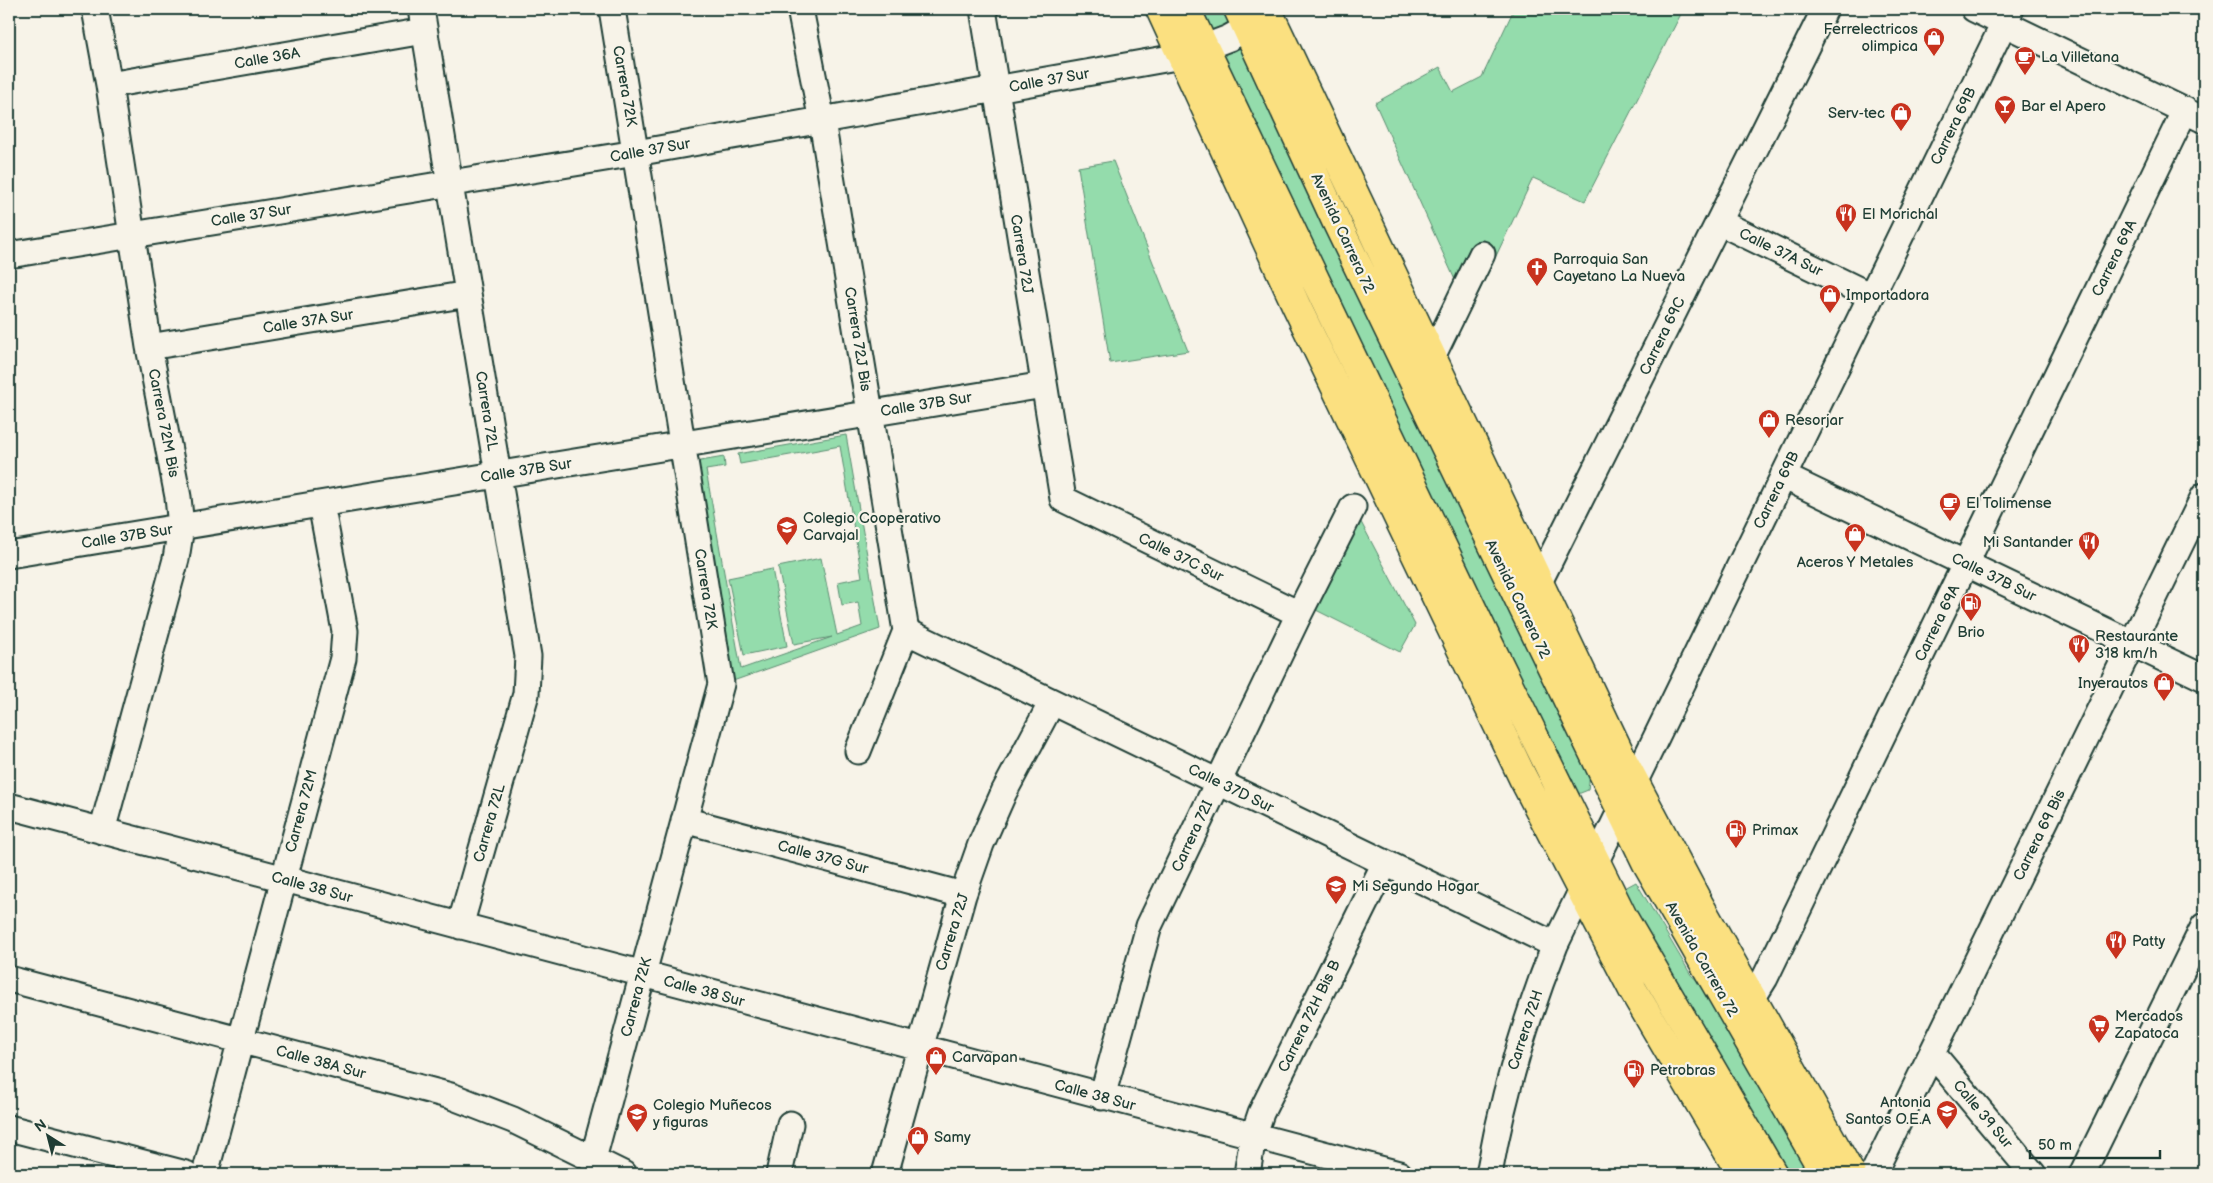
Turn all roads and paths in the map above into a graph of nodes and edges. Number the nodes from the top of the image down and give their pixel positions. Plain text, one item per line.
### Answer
1 (95, 9) edge
2 (612, 9) edge
3 (800, 9) edge
4 (983, 9) edge
5 (1160, 9) edge
6 (1186, 9) edge
7 (1825, 9) edge
8 (1974, 9) edge
9 (1261, 14) edge
10 (2007, 16) edge
11 (423, 20) edge
12 (1194, 52) junction
13 (109, 85) junction
14 (996, 90) junction
15 (2195, 115) edge
16 (822, 121) junction
17 (636, 153) junction
18 (1336, 155) junction
19 (450, 184) junction
20 (1336, 221) junction
21 (1719, 222) junction
22 (132, 234) junction
23 (1482, 254) dead end
24 (9, 255) edge
25 (1315, 282) junction
26 (468, 294) junction
27 (1871, 296) junction
28 (149, 347) junction
29 (1321, 357) junction
30 (1432, 357) junction
31 (1044, 385) junction
32 (870, 414) junction
33 (682, 444) junction
34 (498, 475) junction
35 (1783, 476) junction
36 (2204, 496) edge
37 (1063, 499) joint
38 (321, 504) junction
39 (1352, 507) dead end
40 (180, 527) junction
41 (9, 555) edge
42 (1966, 563) junction
43 (1539, 582) junction
44 (1298, 614) junction
45 (906, 632) junction
46 (2132, 643) junction
47 (2204, 678) edge
48 (1052, 702) junction
49 (858, 751) dead end
50 (1217, 782) junction
51 (1634, 782) junction
52 (9, 806) edge
53 (1620, 811) junction
54 (684, 820) junction
55 (102, 831) junction
56 (1596, 861) junction
57 (1385, 863) junction
58 (282, 879) junction
59 (1581, 891) junction
60 (963, 894) junction
61 (460, 926) junction
62 (2204, 926) edge
63 (1555, 946) junction
64 (642, 975) junction
65 (9, 978) edge
66 (1752, 999) junction
67 (240, 1040) junction
68 (919, 1048) junction
69 (1932, 1053) junction
70 (1102, 1097) junction
71 (1807, 1097) junction
72 (790, 1124) dead end
73 (9, 1128) edge
74 (1254, 1137) junction
75 (1804, 1137) junction
76 (593, 1159) junction
77 (186, 1174) edge
78 (205, 1174) edge
79 (623, 1174) edge
80 (779, 1174) edge
81 (885, 1174) edge
82 (1247, 1174) edge
83 (1399, 1174) edge
84 (1489, 1174) edge
85 (1741, 1174) edge
86 (1773, 1174) edge
87 (1825, 1174) edge
88 (1851, 1174) edge
89 (1873, 1174) edge
90 (2033, 1174) edge
91 (2082, 1174) edge

1 - 13 street, Carrera 72M Bis
2 - 17 street, Carrera 72K
3 - 16 street, Carrera 72J Bis
4 - 14 street, Carrera 72J
5 - 12 highway
6 - 12 highway
7 - 21 street, Carrera 69C
8 - 10 street
9 - 12 street, Calle 37 Sur
9 - 18 highway, Avenida Carrera 72
9 - 20 highway, Avenida Carrera 72
10 - 15 street
10 - 27 street, Carrera 69B
11 - 13 street, Calle 36A
11 - 19 street, Carrera 72L
12 - 14 street, Calle 37 Sur
12 - 25 highway
12 - 29 highway
13 - 22 street, Carrera 72M Bis
14 - 16 street, Calle 37 Sur
14 - 31 street, Carrera 72J
15 - 42 street, Carrera 69A
16 - 17 street, Calle 37 Sur
16 - 32 street, Carrera 72J Bis
17 - 19 street, Calle 37 Sur
17 - 33 street, Carrera 72K
18 - 20 highway
18 - 30 highway, Avenida Carrera 72
19 - 22 street, Calle 37 Sur
19 - 26 street, Carrera 72L
20 - 53 highway, Avenida Carrera 72
21 - 27 street, Calle 37A Sur
21 - 43 street, Carrera 69C
22 - 24 street, Calle 37 Sur
22 - 28 street, Carrera 72M Bis
23 - 30 street
25 - 29 highway
25 - 56 highway
26 - 28 street, Calle 37A Sur
26 - 34 street, Carrera 72L
27 - 35 street, Carrera 69B
28 - 40 street, Carrera 72M Bis
29 - 59 highway
30 - 43 highway, Avenida Carrera 72
31 - 32 street, Calle 37B Sur
31 - 37 street, Carrera 72J
32 - 33 street, Calle 37B Sur
32 - 45 street, Carrera 72J Bis
33 - 34 street, Calle 37B Sur
33 - 54 street, Carrera 72K
34 - 38 street, Calle 37B Sur
34 - 61 street, Carrera 72L
35 - 42 street, Calle 37B Sur
35 - 51 street, Carrera 69B
36 - 46 street, Carrera 69 Bis
37 - 44 street, Calle 37C Sur
38 - 40 street, Calle 37B Sur
38 - 58 street, Carrera 72M
39 - 44 street, Carrera 72I
40 - 41 street, Calle 37B Sur
40 - 55 street, Carrera 72M Bis
42 - 46 street, Calle 37B Sur
42 - 66 street, Carrera 69A
43 - 51 highway, Avenida Carrera 72
44 - 50 street, Carrera 72I
45 - 48 street, Calle 37D Sur
45 - 49 street
46 - 47 street, Calle 37B Sur
46 - 69 street, Carrera 69 Bis
48 - 50 street, Calle 37D Sur
48 - 60 street, Carrera 72J
50 - 57 street, Calle 37D Sur
50 - 70 street, Carrera 72I
51 - 53 street, Carrera 69B
51 - 66 highway, Avenida Carrera 72
52 - 55 street, Calle 38 Sur
53 - 56 street, Carrera 69B
53 - 75 highway, Avenida Carrera 72
54 - 60 street, Calle 37G Sur
54 - 64 street, Carrera 72K
55 - 58 street, Calle 38 Sur
56 - 59 street, Carrera 69B
56 - 86 highway
57 - 63 street, Calle 37D Sur
57 - 74 street, Carrera 72H Bis B
58 - 61 street, Calle 38 Sur
58 - 67 street, Carrera 72M
59 - 63 street, Carrera 72H
59 - 85 highway
60 - 68 street, Carrera 72J
61 - 64 street, Calle 38 Sur
62 - 91 street
63 - 84 street, Carrera 72H
64 - 68 street, Calle 38 Sur
64 - 76 street, Carrera 72K
65 - 67 street, Calle 38A Sur
66 - 71 highway, Avenida Carrera 72
67 - 76 street, Calle 38A Sur
67 - 78 street, Carrera 72M
68 - 70 street, Calle 38 Sur
68 - 81 street, Carrera 72J
69 - 89 street, Carrera 69 Bis
69 - 90 street, Calle 39 Sur
70 - 74 street, Calle 38 Sur
71 - 75 highway
71 - 88 highway, Avenida Carrera 72
72 - 80 street
73 - 77 street
74 - 82 street, Carrera 72H Bis B
74 - 83 street, Calle 38 Sur
75 - 87 highway, Avenida Carrera 72
76 - 79 street, Calle 38A Sur

